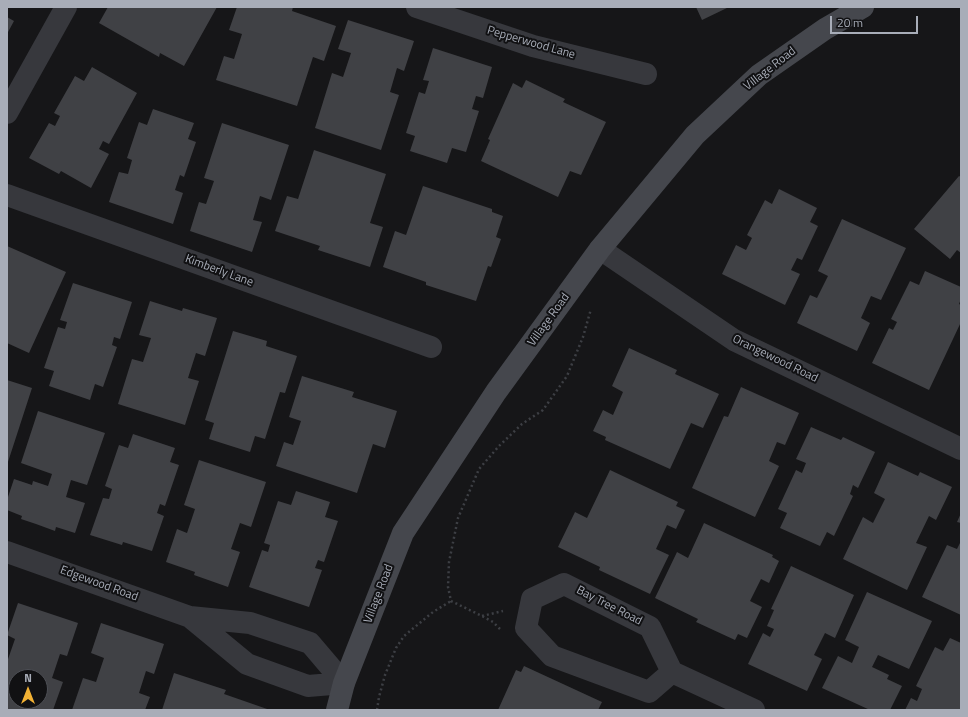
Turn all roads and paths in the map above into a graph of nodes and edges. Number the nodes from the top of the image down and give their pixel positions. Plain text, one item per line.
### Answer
1 (66, 7) edge
2 (417, 7) edge
3 (863, 7) edge
4 (646, 74) dead end
5 (7, 113) edge
6 (7, 195) edge
7 (600, 249) junction
8 (592, 307) dead end
9 (431, 347) dead end
10 (958, 442) edge
11 (7, 552) edge
12 (451, 601) junction
13 (190, 617) junction
14 (504, 632) dead end
15 (672, 672) junction
16 (344, 683) junction
17 (336, 710) edge
18 (377, 710) edge
19 (754, 710) edge

1 - 5 street
2 - 4 street, Pepperwood Lane
3 - 7 street, Village Road
6 - 9 street, Kimberly Lane
7 - 10 street, Orangewood Road
7 - 16 street, Village Road
8 - 12 path
11 - 13 street, Edgewood Road
12 - 14 path
12 - 18 path
13 - 16 street, Edgewood Road
13 - 16 street, Edgewood Road
15 - 15 street, Bay Tree Road
15 - 19 street
16 - 17 street, Village Road

